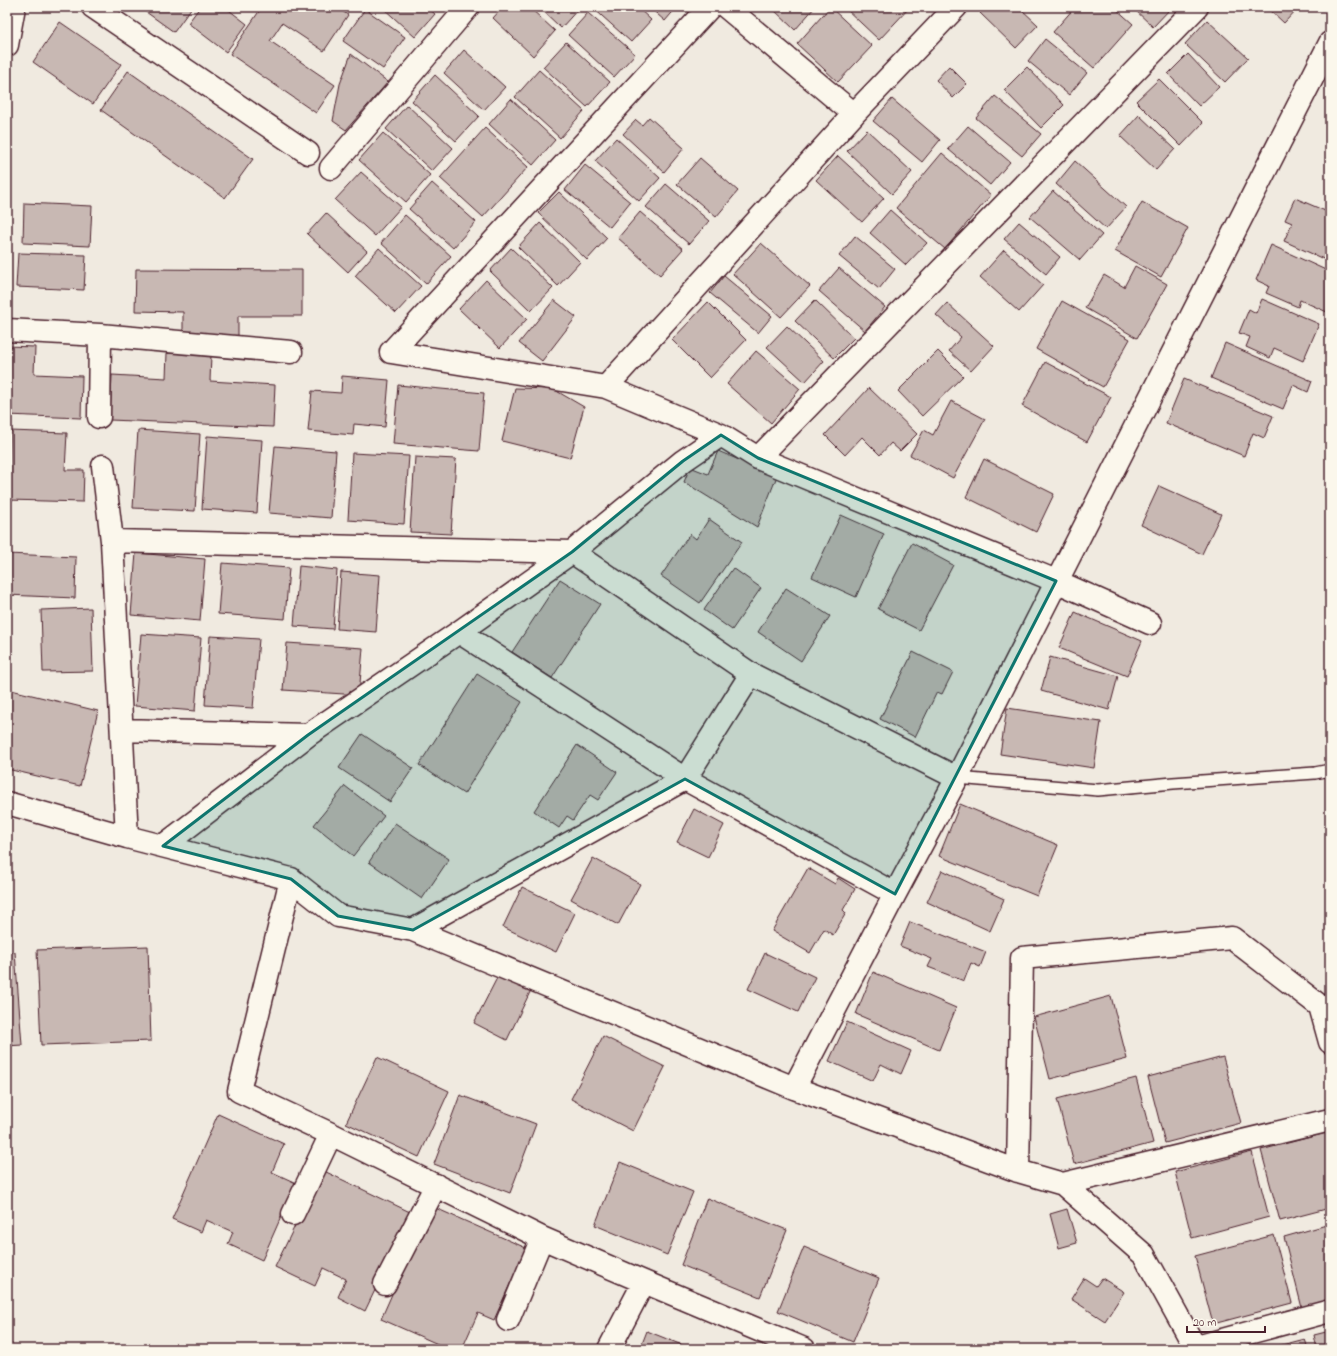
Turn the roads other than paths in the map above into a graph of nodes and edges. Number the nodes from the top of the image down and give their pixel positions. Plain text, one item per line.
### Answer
1 (14, 7) edge
2 (93, 7) edge
3 (468, 7) edge
4 (710, 7) edge
5 (726, 7) edge
6 (956, 7) edge
7 (1197, 7) edge
8 (1330, 43) edge
9 (7, 45) edge
10 (854, 114) junction
11 (308, 153) dead end
12 (331, 168) dead end
13 (7, 330) edge
14 (100, 336) junction
15 (291, 352) dead end
16 (606, 387) junction
17 (99, 417) dead end
18 (721, 435) junction
19 (758, 458) junction
20 (103, 466) dead end
21 (112, 542) junction
22 (572, 552) junction
23 (1056, 581) junction
24 (1150, 623) dead end
25 (459, 632) junction
26 (751, 674) junction
27 (122, 730) junction
28 (308, 735) junction
29 (1330, 770) edge
30 (957, 778) junction
31 (685, 779) junction
32 (7, 803) edge
33 (127, 837) junction
34 (163, 846) junction
35 (291, 879) junction
36 (895, 894) junction
37 (413, 930) junction
38 (1330, 1042) edge
39 (794, 1088) junction
40 (1330, 1120) edge
41 (331, 1134) junction
42 (1018, 1171) junction
43 (1063, 1184) junction
44 (436, 1185) junction
45 (293, 1214) dead end
46 (542, 1238) junction
47 (644, 1282) junction
48 (385, 1284) dead end
49 (1330, 1311) edge
50 (508, 1320) dead end
51 (1196, 1348) edge
52 (609, 1349) edge
53 (804, 1349) edge

1 - 9 street
2 - 11 street
3 - 12 street
4 - 16 street
5 - 10 street
6 - 10 street
7 - 19 street
8 - 23 street
10 - 16 street
13 - 14 street
14 - 15 street
14 - 17 street
16 - 18 street
18 - 19 street
18 - 22 street
19 - 23 street
20 - 21 street
21 - 22 street
21 - 27 street
22 - 25 street
22 - 26 street
23 - 24 street
23 - 30 street
25 - 28 street
25 - 31 street
26 - 30 street
26 - 31 street
27 - 28 street
27 - 33 street
28 - 34 street
29 - 30 lane
30 - 36 street
31 - 36 street
31 - 37 street
32 - 33 street
33 - 34 street
34 - 35 street
35 - 37 street
35 - 41 street
36 - 39 street
37 - 39 street
38 - 42 street
39 - 42 street
40 - 43 street
41 - 44 street
41 - 45 street
42 - 43 street
43 - 51 street
44 - 46 street
44 - 48 street
46 - 47 street
46 - 50 street
47 - 52 street
47 - 53 street
49 - 51 street

